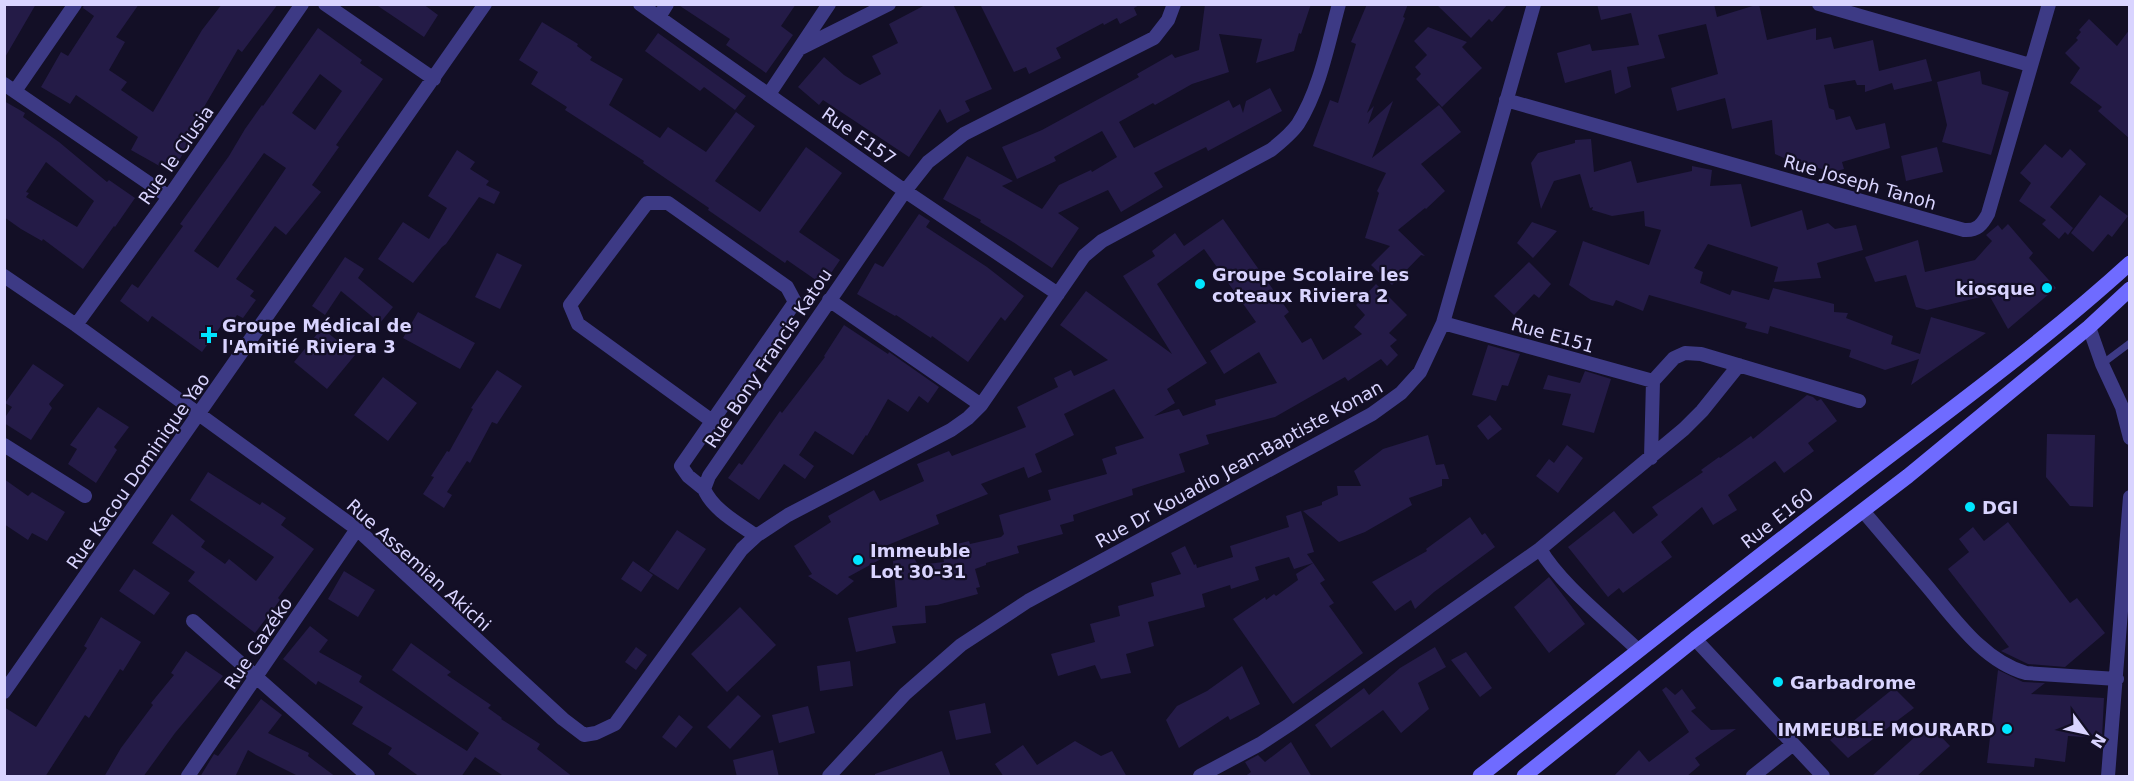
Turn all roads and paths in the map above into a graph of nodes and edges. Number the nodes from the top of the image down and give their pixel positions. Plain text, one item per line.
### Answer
1 (75, 4) edge
2 (302, 4) edge
3 (325, 4) edge
4 (485, 4) edge
5 (640, 4) edge
6 (668, 4) edge
7 (829, 4) edge
8 (889, 4) edge
9 (1174, 4) edge
10 (1339, 4) edge
11 (1534, 4) edge
12 (1819, 4) edge
13 (2049, 4) edge
14 (659, 17) junction
15 (798, 50) junction
16 (2030, 65) junction
17 (434, 79) junction
18 (10, 88) edge
19 (768, 94) junction
20 (1506, 100) junction
21 (905, 191) junction
22 (169, 198) junction
23 (2130, 263) edge
24 (4, 276) edge
25 (2130, 289) edge
26 (2098, 292) junction
27 (1058, 294) junction
28 (829, 300) junction
29 (1443, 323) junction
30 (76, 325) junction
31 (2089, 327) junction
32 (2130, 343) edge
33 (2102, 364) junction
34 (1739, 365) junction
35 (1653, 381) junction
36 (1859, 401) dead end
37 (981, 405) junction
38 (200, 415) junction
39 (712, 421) junction
40 (2130, 438) edge
41 (7, 452) edge
42 (1651, 458) junction
43 (704, 489) junction
44 (85, 496) dead end
45 (2130, 497) edge
46 (1863, 511) junction
47 (357, 529) junction
48 (756, 536) junction
49 (1540, 549) junction
50 (193, 621) dead end
51 (1695, 639) junction
52 (1638, 650) junction
53 (256, 677) junction
54 (2117, 679) junction
55 (4, 692) edge
56 (1792, 745) junction
57 (188, 777) edge
58 (368, 777) edge
59 (829, 777) edge
60 (1200, 777) edge
61 (1480, 777) edge
62 (1524, 777) edge
63 (1753, 777) edge
64 (1823, 777) edge
65 (2108, 777) edge

1 - 18 street
2 - 22 street, Rue le Clusia
3 - 17 street
4 - 17 street, Rue Kacou Dominique Yao
5 - 14 street, Rue E157
6 - 14 street
7 - 15 street
8 - 15 street
9 - 21 street, Rue Bony Francis Katou
10 - 27 street
11 - 20 street, Rue Dr Kouadio Jean-Baptiste Konan
12 - 16 street
13 - 16 street, Rue Joseph Tanoh
14 - 19 street, Rue E157
15 - 19 street
16 - 20 street, Rue Joseph Tanoh
17 - 38 street, Rue Kacou Dominique Yao
18 - 22 street
19 - 21 street, Rue E157
20 - 29 street, Rue Dr Kouadio Jean-Baptiste Konan
21 - 27 street, Rue E157
21 - 28 street, Rue Bony Francis Katou
22 - 30 street, Rue le Clusia
23 - 26 street, Rue E160
24 - 30 street, Rue Assemian Akichi
25 - 31 street
26 - 31 street
26 - 52 street, Rue E160
27 - 37 street
28 - 37 street
28 - 43 street, Rue Bony Francis Katou
29 - 35 street, Rue E151
29 - 59 street, Rue Dr Kouadio Jean-Baptiste Konan
30 - 38 street, Rue Assemian Akichi
31 - 33 street
31 - 46 street
32 - 33 lane
33 - 40 street
34 - 35 street
34 - 36 street
34 - 42 street
35 - 42 street
37 - 48 street
38 - 47 street, Rue Assemian Akichi
38 - 55 street, Rue Kacou Dominique Yao
39 - 39 street
39 - 43 street
41 - 44 street
42 - 49 street
43 - 48 street
45 - 54 street
46 - 51 street
46 - 54 street
47 - 48 street, Rue Assemian Akichi
47 - 53 street, Rue Gazéko
49 - 52 street
49 - 60 street
50 - 53 street
51 - 56 street
51 - 62 street
52 - 61 street, Rue E160
53 - 57 street, Rue Gazéko
53 - 58 street
54 - 65 street
56 - 63 street
56 - 64 street

